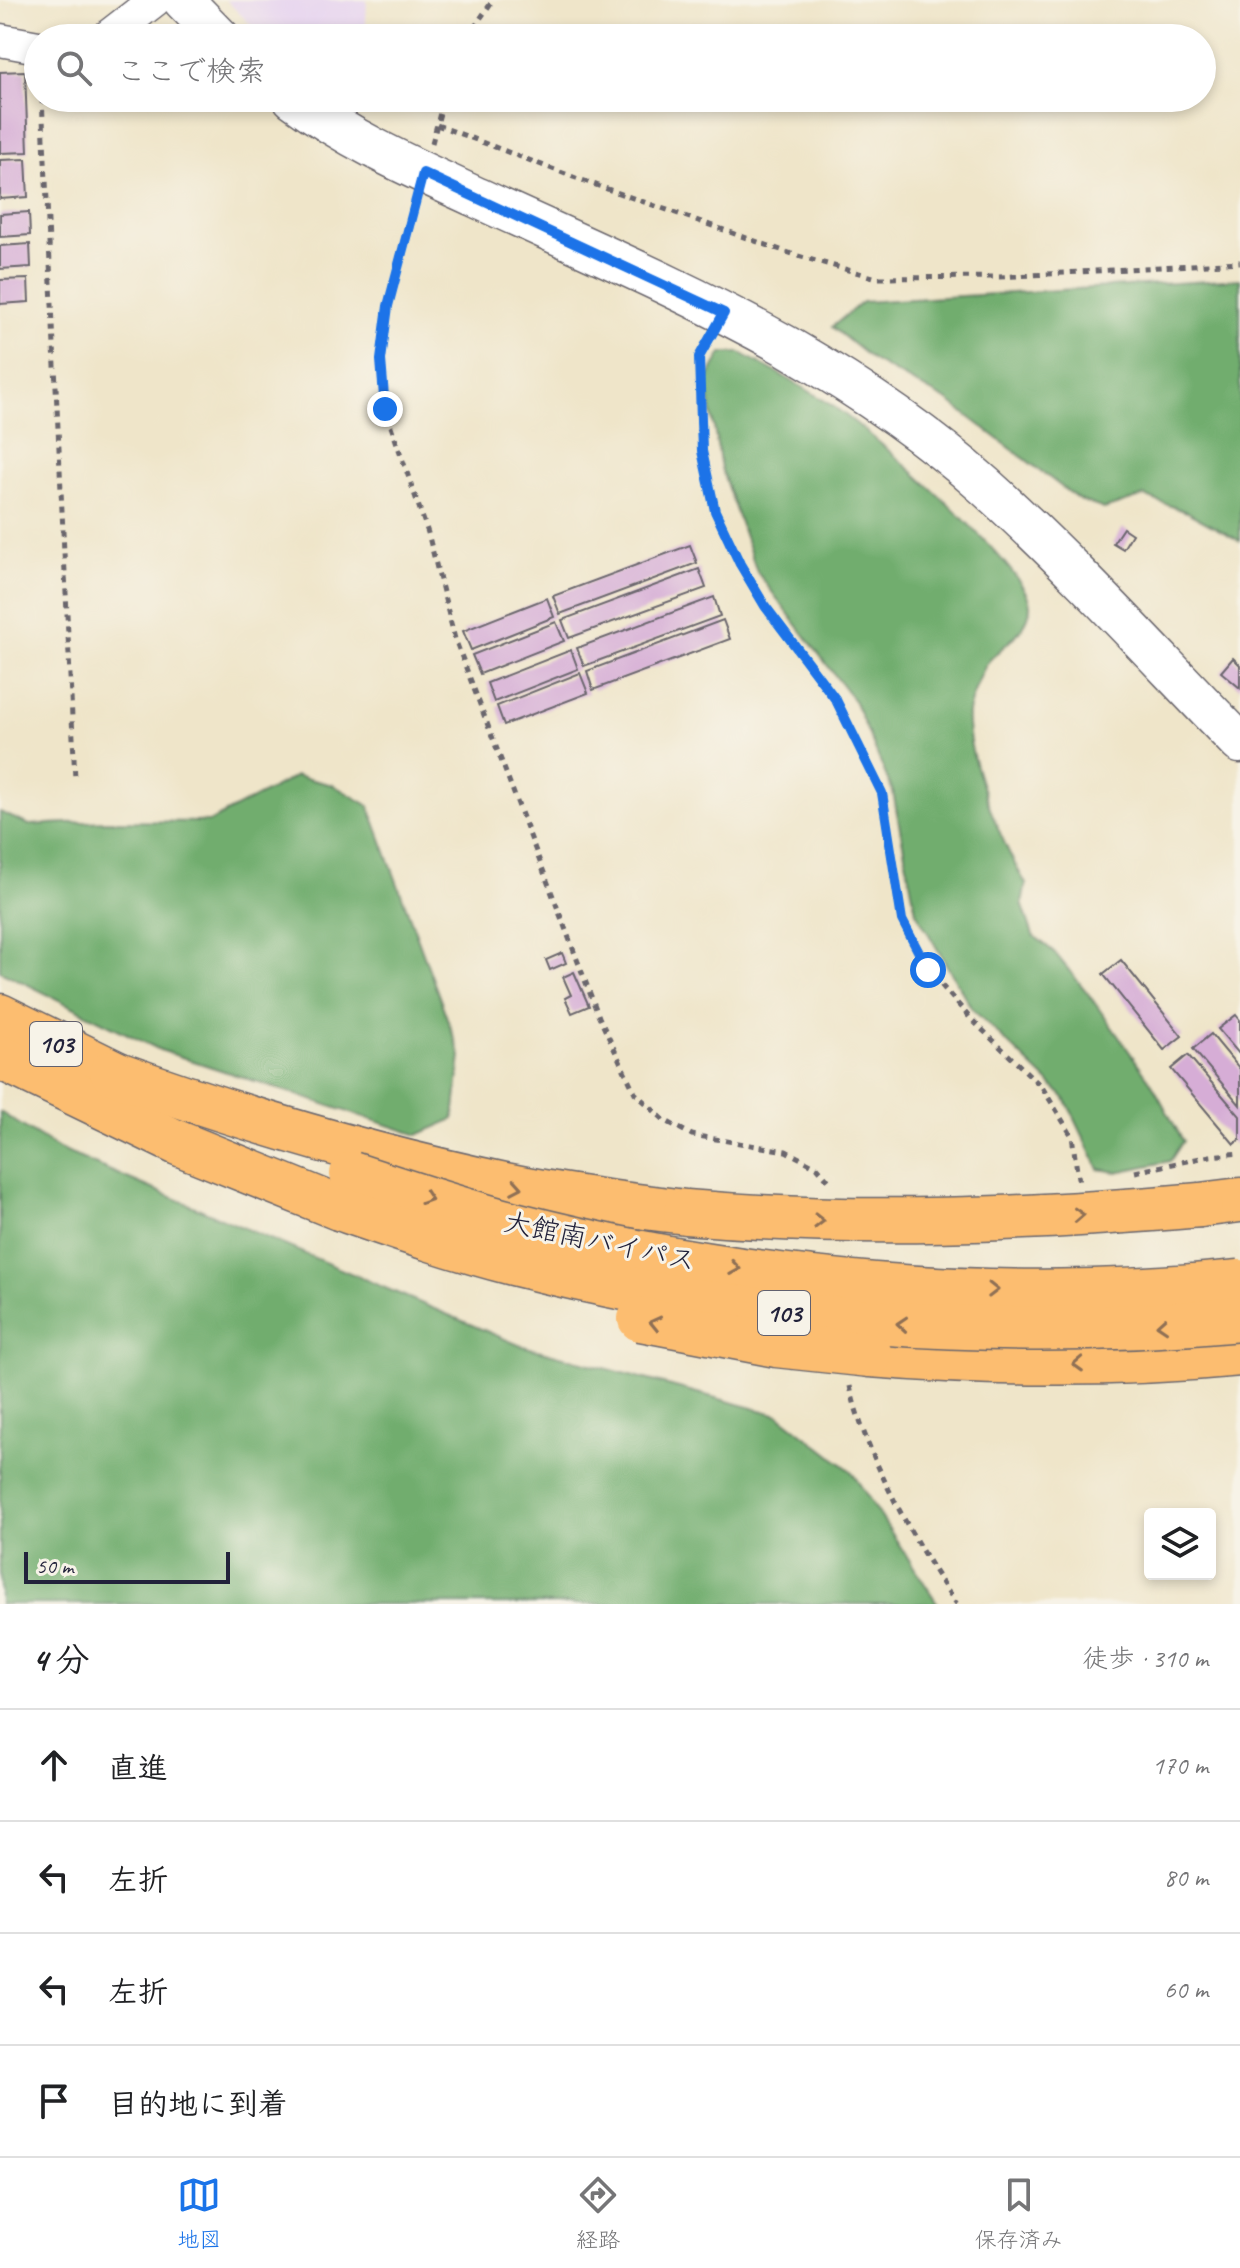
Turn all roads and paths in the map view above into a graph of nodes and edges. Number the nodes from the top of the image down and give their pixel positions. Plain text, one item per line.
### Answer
1 (155, 0) edge
2 (183, 0) edge
3 (493, 0) edge
4 (124, 24) edge
5 (206, 24) edge
6 (477, 24) edge
7 (0, 40) edge
8 (24, 44) edge
9 (43, 112) edge
10 (316, 112) edge
11 (440, 112) edge
12 (423, 173) junction
13 (1240, 262) edge
14 (724, 313) junction
15 (1236, 735) edge
16 (75, 779) dead end
17 (0, 1016) edge
18 (0, 1057) edge
19 (105, 1088) junction
20 (1240, 1153) edge
21 (1128, 1174) dead end
22 (1090, 1178) dead end
23 (347, 1188) junction
24 (838, 1191) dead end
25 (1220, 1203) edge
26 (1240, 1282) edge
27 (1240, 1319) edge
28 (1240, 1354) edge
29 (849, 1383) dead end
30 (957, 1604) edge

1 - 4 street
2 - 5 street
3 - 6 path
7 - 8 street
9 - 16 path
10 - 12 street
11 - 13 path
12 - 14 street
12 - 24 path
14 - 15 street
14 - 22 path
17 - 19 highway, 大館南バイパス / 103
18 - 19 highway, 大館南バイパス / 103
19 - 23 highway, 大館南バイパス / 103
20 - 21 path
23 -> 25 highway, bridge
23 -> 26 highway, 大館南バイパス / 103, bridge
27 -> 23 highway, 大館南バイパス / 103, bridge
28 -> 23 highway, bridge
29 - 30 path

